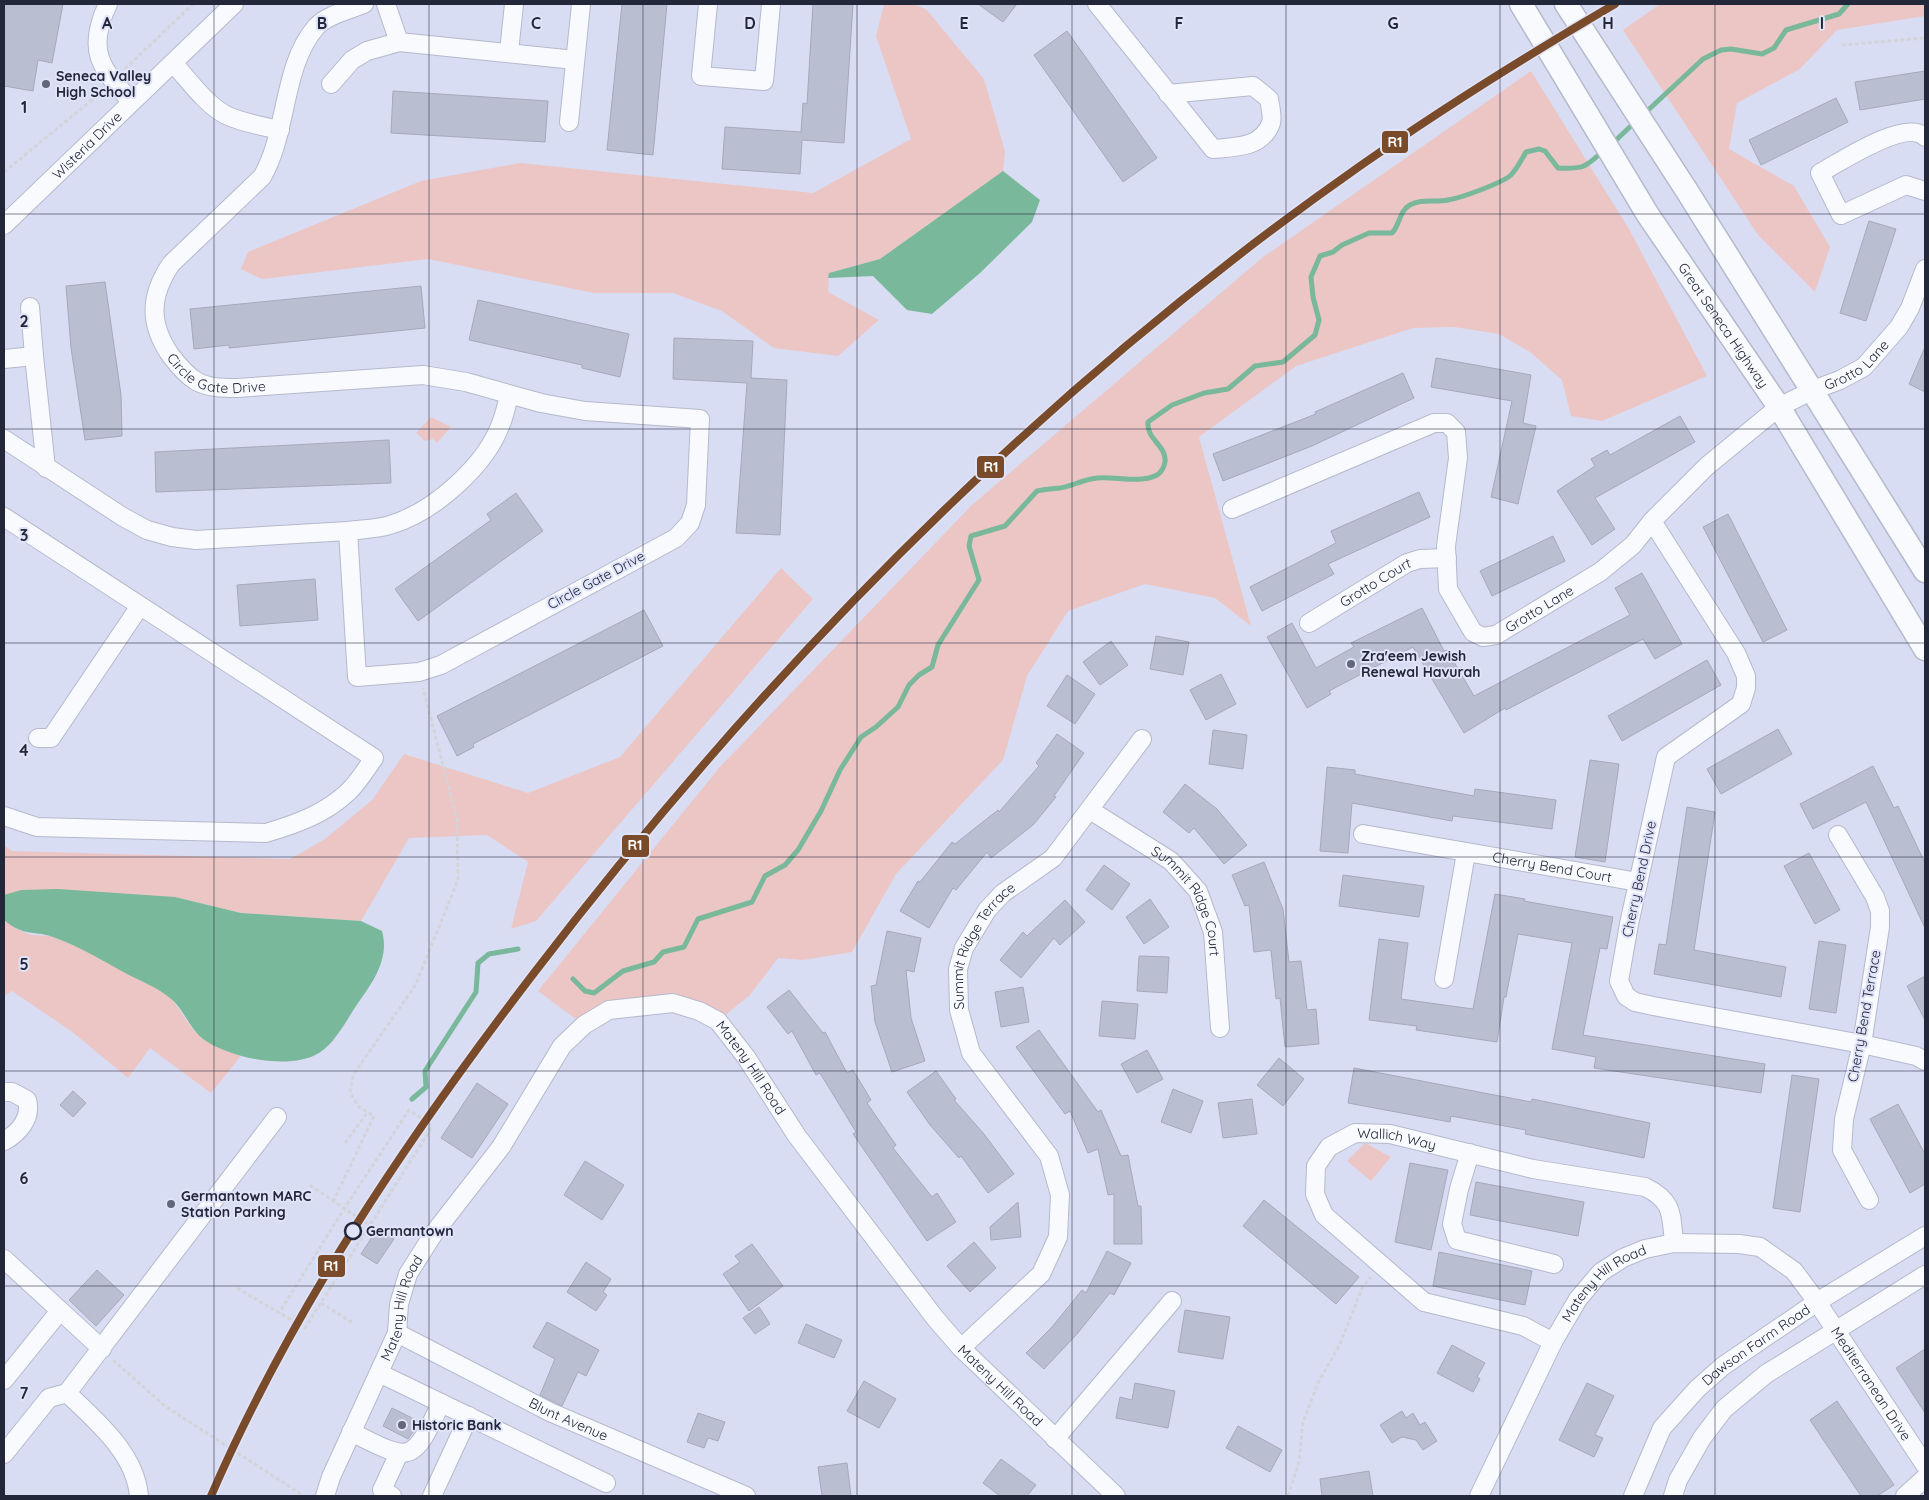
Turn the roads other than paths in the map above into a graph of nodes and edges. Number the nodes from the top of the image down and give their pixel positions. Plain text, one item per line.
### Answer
1 (108, 4) edge
2 (234, 4) edge
3 (364, 4) edge
4 (386, 4) edge
5 (514, 4) edge
6 (581, 4) edge
7 (708, 4) edge
8 (771, 4) edge
9 (1097, 4) edge
10 (1566, 4) edge
11 (1523, 7) edge
12 (399, 42) junction
13 (509, 52) junction
14 (575, 60) junction
15 (173, 63) junction
16 (331, 84) dead end
17 (1168, 94) junction
18 (132, 102) junction
19 (570, 122) dead end
20 (280, 130) junction
21 (1925, 136) edge
22 (1925, 191) edge
23 (4, 225) edge
24 (1925, 269) edge
25 (30, 307) dead end
26 (34, 356) junction
27 (4, 359) edge
28 (1813, 390) junction
29 (509, 395) junction
30 (1779, 407) junction
31 (4, 440) edge
32 (46, 468) junction
33 (1232, 508) dead end
34 (4, 517) edge
35 (1652, 521) junction
36 (348, 531) junction
37 (1447, 558) junction
38 (1925, 571) edge
39 (140, 606) junction
40 (1309, 623) dead end
41 (1925, 648) edge
42 (38, 738) dead end
43 (1142, 740) dead end
44 (1090, 810) junction
45 (4, 816) edge
46 (1363, 834) dead end
47 (1838, 835) dead end
48 (1466, 853) junction
49 (1638, 882) junction
50 (1444, 979) dead end
51 (1220, 1028) dead end
52 (1862, 1044) junction
53 (1925, 1060) edge
54 (4, 1092) edge
55 (277, 1117) dead end
56 (4, 1141) edge
57 (1470, 1153) junction
58 (1869, 1200) dead end
59 (1925, 1236) edge
60 (1674, 1244) junction
61 (4, 1259) edge
62 (1554, 1264) dead end
63 (1925, 1275) edge
64 (1172, 1301) dead end
65 (1817, 1302) junction
66 (59, 1312) junction
67 (1834, 1331) junction
68 (397, 1333) junction
69 (1553, 1342) junction
70 (961, 1348) junction
71 (102, 1350) junction
72 (379, 1372) junction
73 (4, 1380) edge
74 (68, 1393) junction
75 (441, 1402) junction
76 (469, 1416) junction
77 (351, 1432) junction
78 (1055, 1439) junction
79 (399, 1453) junction
80 (4, 1454) edge
81 (1925, 1465) edge
82 (1925, 1478) edge
83 (606, 1483) dead end
84 (139, 1496) edge
85 (326, 1496) edge
86 (392, 1496) edge
87 (432, 1496) edge
88 (746, 1496) edge
89 (1116, 1496) edge
90 (1479, 1496) edge
91 (1633, 1496) edge
92 (1672, 1496) edge
93 (1905, 1496) edge

1 - 18 street
2 - 15 street, Wisteria Drive
3 - 20 street, Circle Gate Drive
4 - 12 street
5 - 13 street
6 - 14 street
7 - 8 street
9 - 17 street
10 - 28 main road
11 - 30 main road, Great Seneca Highway
12 - 13 street
12 - 16 street
13 - 14 street
14 - 19 street
15 - 18 street, Wisteria Drive
15 - 20 street
17 - 17 street
18 - 23 street, Wisteria Drive
20 - 29 street, Circle Gate Drive
21 - 22 street
24 - 28 street, Grotto Lane
25 - 26 street
26 - 27 street
26 - 32 street
28 - 30 street, Grotto Lane
28 - 38 main road
29 - 36 street
29 - 36 street, Circle Gate Drive
30 - 35 street, Grotto Lane
30 - 41 main road, Great Seneca Highway
31 - 32 street
32 - 36 street
33 - 37 street, Grotto Lane
34 - 39 street
35 - 37 street, Grotto Lane
35 - 49 street, Cherry Bend Drive
37 - 40 street, Grotto Court
39 - 42 street
39 - 45 street
43 - 44 street, Summit Ridge Terrace
44 - 51 street, Summit Ridge Court
44 - 70 street, Summit Ridge Terrace
46 - 48 street, Cherry Bend Court
47 - 52 street, Cherry Bend Terrace
48 - 49 street, Cherry Bend Court
48 - 50 street
49 - 52 street, Cherry Bend Drive
52 - 53 street, Cherry Bend Drive
52 - 58 street, Cherry Bend Terrace
54 - 56 street
55 - 71 street
57 - 60 street, Wallich Way
57 - 62 street
57 - 69 street, Wallich Way
59 - 65 street, Dawson Farm Road
60 - 65 street, Mateny Hill Road
60 - 69 street, Mateny Hill Road
61 - 66 street
63 - 67 street, Dawson Farm Road
64 - 78 street
65 - 67 street, Mediterranean Drive
65 - 91 street, Dawson Farm Road
66 - 71 street
66 - 73 street
67 - 81 street, Mediterranean Drive
67 - 92 street, Dawson Farm Road
68 - 70 street, Mateny Hill Road
68 - 72 street, Mateny Hill Road
68 - 88 street, Blunt Avenue
69 - 90 street, Mateny Hill Road
70 - 78 street, Mateny Hill Road
71 - 74 street
72 - 75 street
72 - 77 street, Mateny Hill Road
74 - 80 street
74 - 84 street
75 - 76 street
75 - 79 street
76 - 83 street
76 - 87 street
77 - 79 street
77 - 85 street, Mateny Hill Road
78 - 89 street, Mateny Hill Road
79 - 86 street
82 - 93 street

